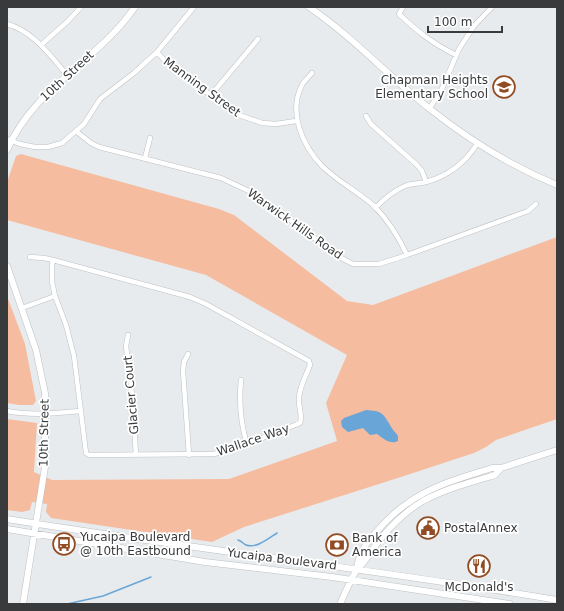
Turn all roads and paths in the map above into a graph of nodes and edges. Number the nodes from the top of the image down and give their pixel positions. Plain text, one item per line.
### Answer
1 (81, 7) edge
2 (135, 7) edge
3 (194, 7) edge
4 (309, 7) edge
5 (403, 7) edge
6 (492, 7) edge
7 (7, 24) edge
8 (258, 39) dead end
9 (41, 45) junction
10 (157, 52) junction
11 (456, 55) junction
12 (312, 73) dead end
13 (67, 75) junction
14 (211, 95) junction
15 (429, 109) junction
16 (366, 116) dead end
17 (296, 120) junction
18 (77, 132) junction
19 (150, 138) dead end
20 (9, 140) edge
21 (477, 144) junction
22 (7, 150) edge
23 (145, 158) junction
24 (426, 182) junction
25 (557, 185) edge
26 (536, 204) dead end
27 (375, 208) junction
28 (407, 255) junction
29 (30, 258) dead end
30 (53, 260) junction
31 (7, 266) edge
32 (55, 296) junction
33 (22, 308) junction
34 (128, 335) dead end
35 (188, 354) dead end
36 (241, 380) dead end
37 (7, 411) edge
38 (82, 411) junction
39 (46, 414) junction
40 (247, 444) junction
41 (557, 450) edge
42 (136, 455) junction
43 (189, 455) junction
44 (7, 519) edge
45 (36, 524) junction
46 (7, 529) edge
47 (35, 534) junction
48 (357, 569) junction
49 (351, 580) junction
50 (557, 600) edge
51 (23, 603) edge
52 (340, 604) edge
53 (510, 604) edge

1 - 9 street
2 - 13 main road, 10th Street
3 - 10 street
4 - 15 main road
5 - 11 street
6 - 11 street
7 - 9 street
8 - 14 street
9 - 13 street
10 - 14 street, Manning Street
10 - 18 street
11 - 15 street
12 - 17 street
13 - 20 main road, 10th Street
14 - 17 street, Manning Street
15 - 21 main road
16 - 24 street
17 - 27 street
18 - 20 street
18 - 23 street, Warwick Hills Road
19 - 23 street
20 - 22 main road, 10th Street
21 - 24 street
21 - 25 main road
23 - 28 street, Warwick Hills Road
24 - 27 street
26 - 28 street, Warwick Hills Road
27 - 28 street
29 - 30 street, Wallace Way
30 - 32 street, Wallace Way
30 - 40 street, Wallace Way
31 - 33 main road, 10th Street
32 - 33 street
32 - 38 street, Wallace Way
33 - 39 main road, 10th Street
34 - 42 street, Glacier Court
35 - 43 street
36 - 40 street
37 - 39 street
38 - 39 street
38 - 42 street, Wallace Way
39 - 45 main road, 10th Street
40 - 43 street, Wallace Way
41 - 48 main road
42 - 43 street, Wallace Way
44 - 45 main road, Yucaipa Boulevard
45 - 47 main road, 10th Street
45 - 48 main road, Yucaipa Boulevard
46 - 47 main road, Yucaipa Boulevard
47 - 49 main road, Yucaipa Boulevard
47 - 51 main road, 10th Street
48 - 49 main road
48 - 50 main road, Yucaipa Boulevard
49 - 52 main road
49 - 53 main road, Yucaipa Boulevard

